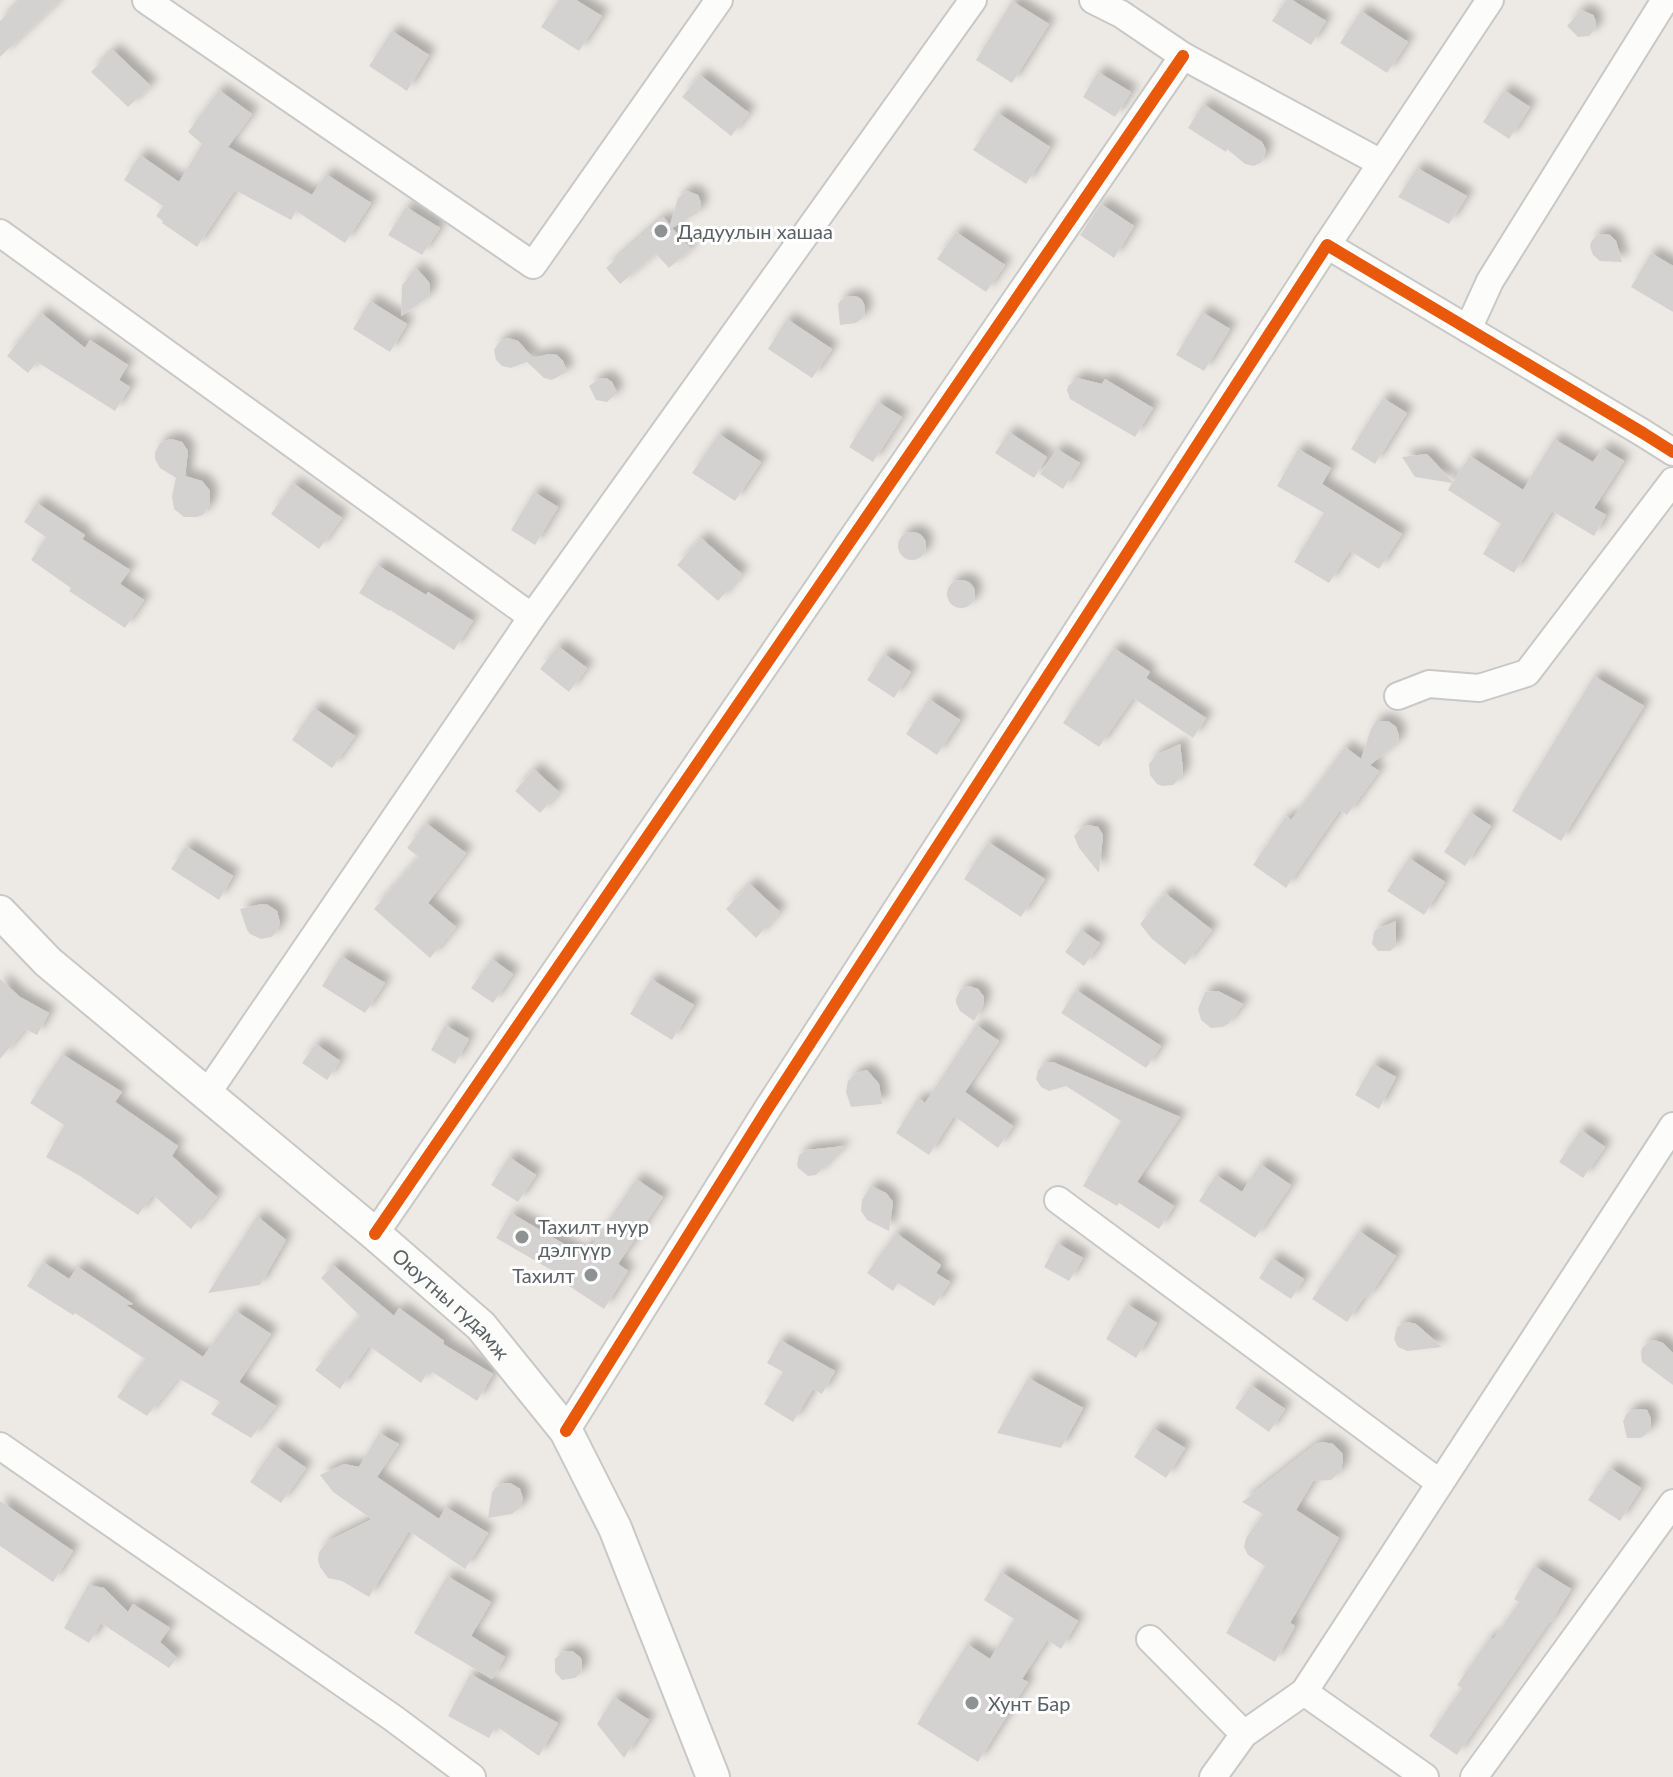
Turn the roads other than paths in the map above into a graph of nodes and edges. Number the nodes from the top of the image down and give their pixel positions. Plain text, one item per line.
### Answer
1 (146, 0) edge
2 (719, 0) edge
3 (973, 0) edge
4 (1093, 0) edge
5 (1490, 0) edge
6 (1665, 0) edge
7 (1126, 7) edge
8 (1183, 56) junction
9 (1381, 163) junction
10 (0, 233) edge
11 (1327, 245) junction
12 (1468, 329) junction
13 (1673, 452) edge
14 (1673, 481) edge
15 (532, 617) junction
16 (1398, 696) dead end
17 (0, 912) edge
18 (206, 1095) junction
19 (1673, 1126) edge
20 (1058, 1200) dead end
21 (375, 1234) junction
22 (566, 1431) junction
23 (0, 1446) edge
24 (1440, 1483) junction
25 (1673, 1503) edge
26 (1150, 1639) dead end
27 (1304, 1692) junction
28 (1244, 1734) junction
29 (1414, 1774) edge
30 (472, 1777) edge
31 (713, 1777) edge
32 (1213, 1777) edge
33 (1474, 1777) edge

1 - 2 street
3 - 15 street
4 - 7 street
5 - 9 street
6 - 12 street
7 - 8 street
8 - 9 street
8 - 21 street
9 - 11 street
10 - 15 street
11 - 12 street
11 - 22 street
12 - 13 street
14 - 16 street
15 - 18 street
17 - 18 street, Оюутны гудамж
18 - 21 street, Оюутны гудамж
19 - 24 street
20 - 24 street
21 - 22 street, Оюутны гудамж
22 - 31 street, Оюутны гудамж
23 - 30 street
24 - 27 street
25 - 33 street
26 - 28 street
27 - 28 street
27 - 29 street
28 - 32 street

